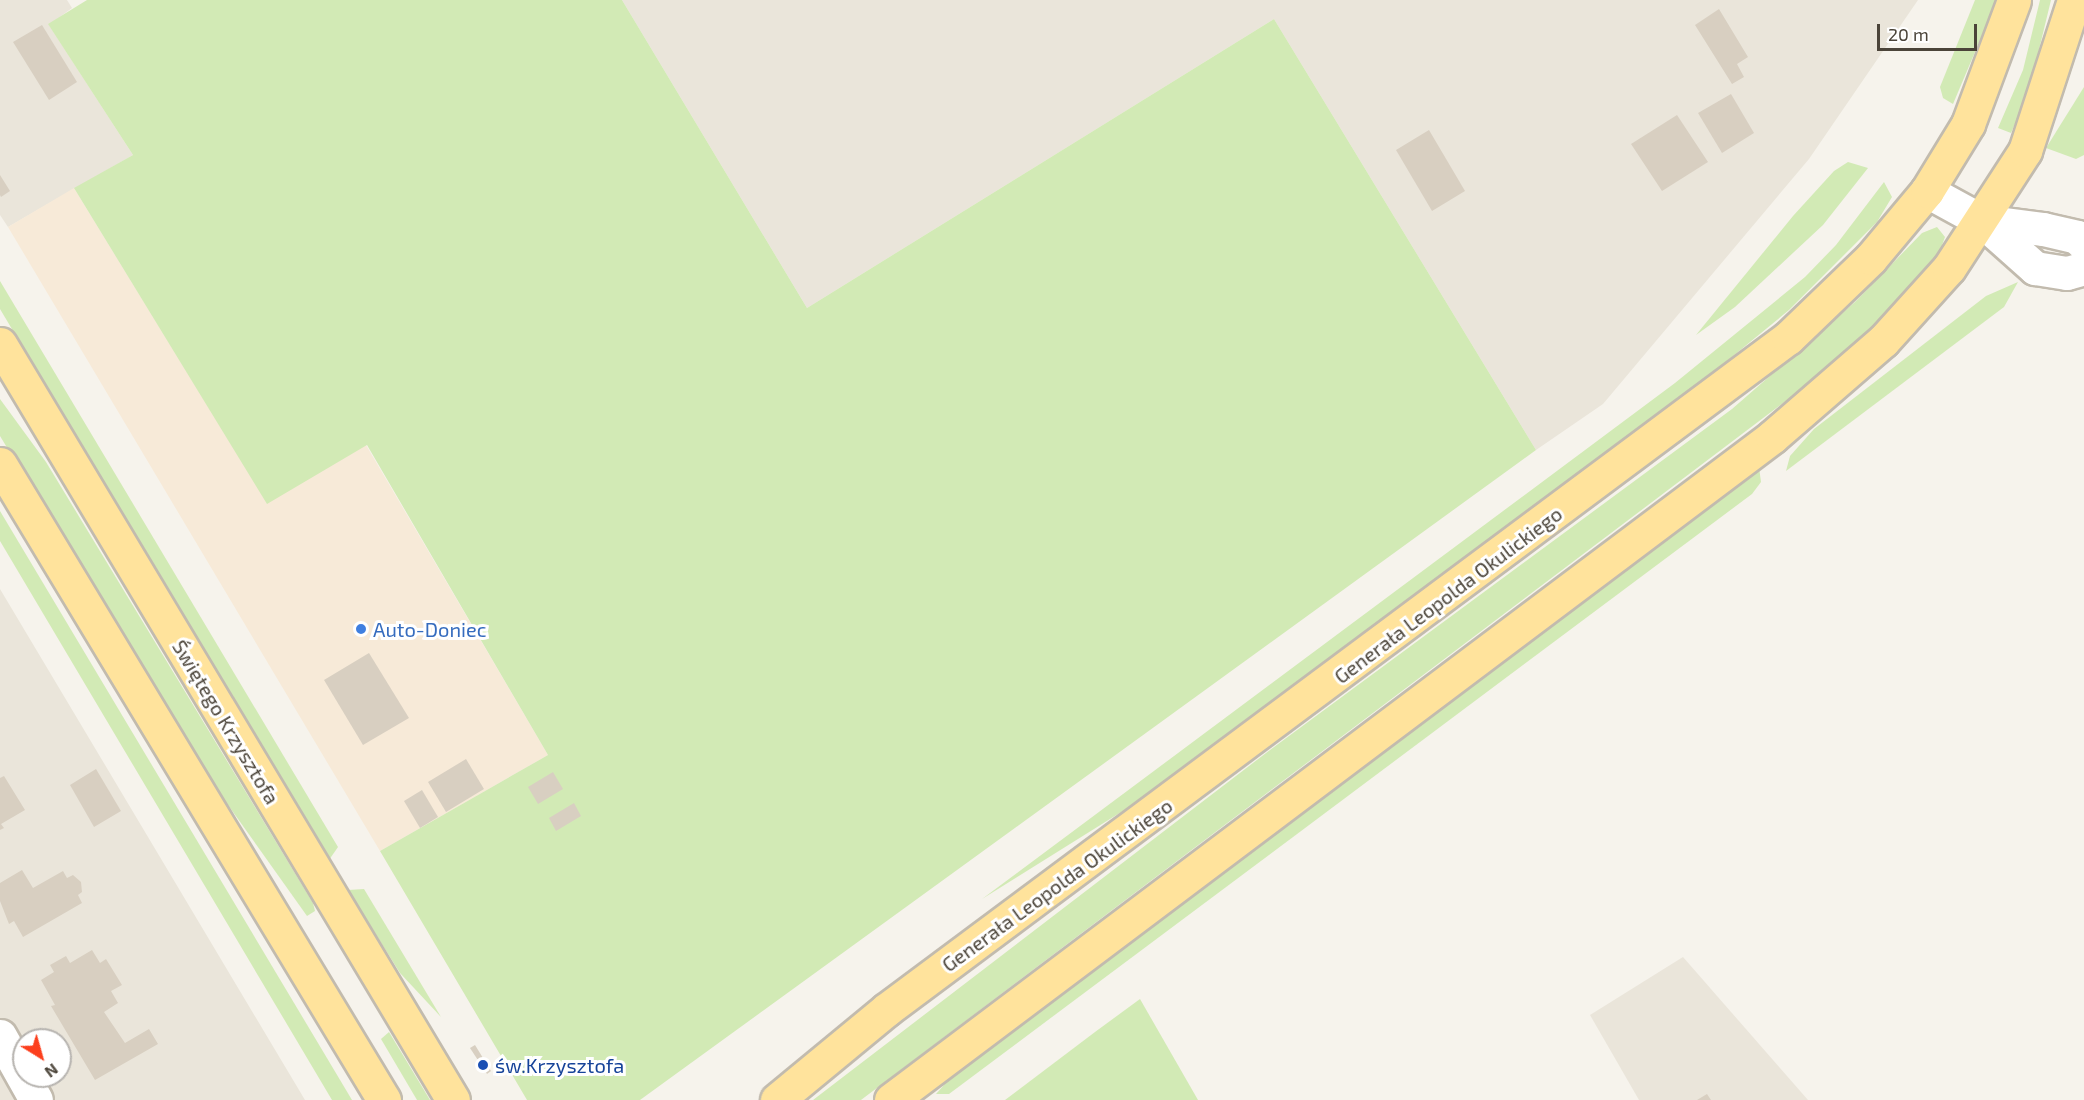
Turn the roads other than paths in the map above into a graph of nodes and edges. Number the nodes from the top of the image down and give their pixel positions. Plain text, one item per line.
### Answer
1 (2014, 0) edge
2 (2074, 0) edge
3 (1927, 191) junction
4 (1982, 221) junction
5 (2084, 244) edge
6 (2084, 268) edge
7 (0, 344) edge
8 (0, 464) edge
9 (0, 1036) edge
10 (811, 1068) junction
11 (36, 1100) edge
12 (384, 1100) edge
13 (453, 1100) edge
14 (756, 1100) edge
15 (777, 1100) edge
16 (891, 1100) edge

1 - 3 main road, Generała Leopolda Okulickiego
2 - 4 main road
3 - 4 street
3 - 10 main road, Generała Leopolda Okulickiego
4 - 5 street
4 - 6 street
4 - 16 main road
7 - 13 main road, Świętego Krzysztofa
8 - 12 main road
9 - 11 street
10 - 14 main road
10 - 15 main road, Generała Leopolda Okulickiego

